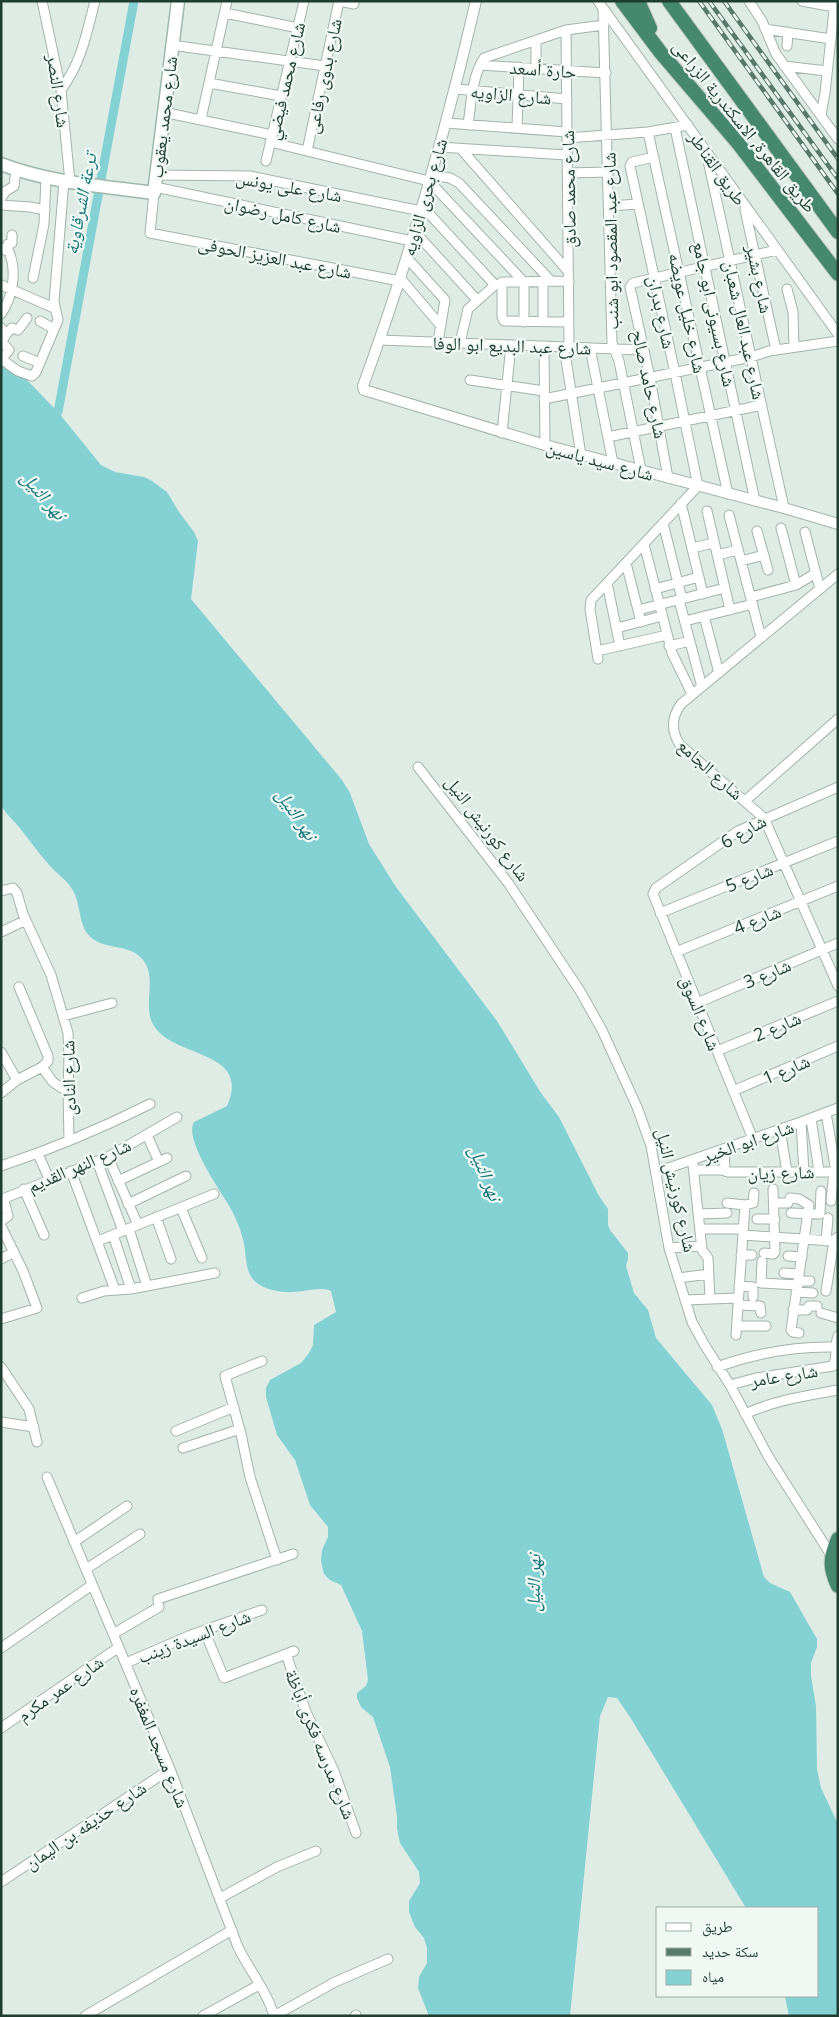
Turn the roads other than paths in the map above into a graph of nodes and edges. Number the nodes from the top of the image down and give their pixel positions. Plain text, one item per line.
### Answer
1 (42, 1) edge
2 (95, 1) edge
3 (178, 1) edge
4 (227, 1) edge
5 (304, 1) edge
6 (339, 1) edge
7 (476, 1) edge
8 (622, 1) edge
9 (638, 1) edge
10 (750, 1) edge
11 (802, 1) edge
12 (669, 2) edge
13 (354, 4) dead end
14 (835, 4) edge
15 (601, 5) edge
16 (225, 13) junction
17 (604, 25) junction
18 (298, 28) junction
19 (765, 28) junction
20 (566, 30) junction
21 (788, 32) junction
22 (831, 39) junction
23 (536, 40) junction
24 (171, 45) junction
25 (787, 46) dead end
26 (216, 51) junction
27 (661, 53) junction
28 (290, 61) junction
29 (480, 64) junction
30 (325, 66) junction
31 (784, 66) junction
32 (519, 67) junction
33 (536, 68) junction
34 (566, 70) junction
35 (827, 71) junction
36 (606, 73) junction
37 (209, 83) junction
38 (456, 89) junction
39 (61, 90) junction
40 (473, 90) junction
41 (518, 94) junction
42 (281, 96) junction
43 (567, 99) junction
44 (163, 112) junction
45 (821, 115) junction
46 (201, 120) junction
47 (446, 123) junction
48 (468, 125) junction
49 (688, 125) junction
50 (517, 128) junction
51 (674, 128) junction
52 (834, 128) edge
53 (648, 132) junction
54 (567, 135) junction
55 (608, 136) junction
56 (271, 138) junction
57 (838, 139) edge
58 (439, 147) junction
59 (461, 149) junction
60 (307, 151) junction
61 (706, 151) junction
62 (567, 156) junction
63 (654, 158) junction
64 (266, 161) dead end
65 (1, 164) edge
66 (16, 170) junction
67 (609, 172) junction
68 (567, 173) junction
69 (46, 178) junction
70 (430, 178) junction
71 (67, 181) junction
72 (155, 185) junction
73 (1, 198) edge
74 (638, 204) junction
75 (1, 206) edge
76 (610, 206) junction
77 (745, 207) junction
78 (421, 208) junction
79 (45, 210) junction
80 (44, 224) junction
81 (60, 226) junction
82 (838, 232) edge
83 (150, 233) joint
84 (12, 235) dead end
85 (413, 237) junction
86 (5, 249) edge
87 (778, 250) junction
88 (755, 256) junction
89 (407, 258) junction
90 (730, 261) junction
91 (705, 267) junction
92 (568, 271) junction
93 (679, 273) junction
94 (838, 274) edge
95 (33, 278) dead end
96 (654, 278) junction
97 (401, 280) junction
98 (547, 281) junction
99 (568, 281) junction
100 (524, 282) junction
101 (499, 284) junction
102 (1, 285) edge
103 (787, 289) dead end
104 (12, 290) junction
105 (477, 300) junction
106 (54, 308) junction
107 (1, 314) edge
108 (26, 318) dead end
109 (40, 321) dead end
110 (524, 322) junction
111 (543, 322) junction
112 (569, 322) junction
113 (441, 326) junction
114 (54, 329) junction
115 (4, 331) edge
116 (838, 334) edge
117 (380, 340) junction
118 (838, 341) edge
119 (438, 342) junction
120 (460, 343) junction
121 (511, 345) junction
122 (544, 346) junction
123 (566, 347) junction
124 (794, 347) junction
125 (590, 348) junction
126 (614, 349) junction
127 (643, 350) junction
128 (776, 350) junction
129 (23, 356) dead end
130 (751, 357) junction
131 (1, 359) edge
132 (725, 362) junction
133 (40, 363) junction
134 (700, 368) junction
135 (675, 373) junction
136 (650, 378) junction
137 (470, 380) dead end
138 (624, 383) junction
139 (507, 386) junction
140 (598, 388) junction
141 (364, 390) joint
142 (571, 394) junction
143 (544, 395) junction
144 (762, 405) junction
145 (736, 410) junction
146 (710, 416) junction
147 (686, 421) junction
148 (660, 426) junction
149 (633, 432) junction
150 (502, 433) junction
151 (608, 437) junction
152 (545, 446) junction
153 (581, 455) junction
154 (613, 463) junction
155 (641, 470) junction
156 (668, 478) junction
157 (698, 486) junction
158 (728, 494) junction
159 (755, 501) junction
160 (681, 503) junction
161 (784, 508) junction
162 (707, 511) dead end
163 (729, 515) dead end
164 (663, 523) junction
165 (838, 524) edge
166 (781, 528) dead end
167 (757, 531) dead end
168 (805, 532) dead end
169 (714, 543) junction
170 (644, 544) junction
171 (692, 548) junction
172 (738, 550) junction
173 (717, 555) junction
174 (764, 555) junction
175 (741, 561) junction
176 (626, 563) junction
177 (768, 570) dead end
178 (816, 573) junction
179 (838, 574) edge
180 (699, 577) junction
181 (607, 583) junction
182 (678, 583) junction
183 (796, 585) junction
184 (655, 588) junction
185 (725, 588) junction
186 (820, 589) junction
187 (703, 594) junction
188 (681, 600) junction
189 (752, 600) junction
190 (659, 605) junction
191 (638, 610) junction
192 (730, 610) junction
193 (662, 616) junction
194 (704, 616) junction
195 (685, 621) junction
196 (641, 622) junction
197 (616, 628) junction
198 (666, 634) junction
199 (761, 637) junction
200 (690, 641) junction
201 (620, 646) junction
202 (669, 646) junction
203 (719, 673) junction
204 (702, 686) junction
205 (692, 694) junction
206 (838, 719) edge
207 (418, 766) dead end
208 (838, 787) edge
209 (746, 800) junction
210 (764, 818) junction
211 (838, 841) edge
212 (785, 862) junction
213 (838, 886) edge
214 (656, 888) joint
215 (1, 891) edge
216 (801, 901) junction
217 (660, 914) junction
218 (26, 920) junction
219 (1, 932) edge
220 (838, 943) edge
221 (822, 950) junction
222 (676, 952) junction
223 (838, 986) edge
224 (19, 987) dead end
225 (838, 1001) edge
226 (112, 1003) dead end
227 (697, 1003) junction
228 (63, 1016) junction
229 (838, 1046) edge
230 (717, 1051) junction
231 (1, 1052) edge
232 (42, 1067) junction
233 (17, 1080) junction
234 (733, 1091) junction
235 (68, 1092) junction
236 (1, 1093) edge
237 (150, 1104) dead end
238 (838, 1108) edge
239 (826, 1113) junction
240 (177, 1118) dead end
241 (811, 1118) junction
242 (800, 1122) junction
243 (780, 1129) junction
244 (147, 1135) junction
245 (753, 1139) junction
246 (69, 1141) junction
247 (724, 1149) junction
248 (38, 1154) junction
249 (108, 1156) junction
250 (693, 1159) junction
251 (97, 1161) junction
252 (2, 1163) edge
253 (694, 1170) junction
254 (725, 1171) junction
255 (71, 1172) junction
256 (657, 1172) junction
257 (787, 1172) junction
258 (804, 1172) junction
259 (819, 1172) junction
260 (836, 1172) edge
261 (186, 1176) dead end
262 (50, 1180) junction
263 (118, 1181) junction
264 (24, 1189) junction
265 (774, 1189) dead end
266 (821, 1192) dead end
267 (754, 1193) dead end
268 (214, 1194) dead end
269 (831, 1200) dead end
270 (774, 1202) junction
271 (727, 1203) dead end
272 (128, 1204) junction
273 (744, 1205) junction
274 (181, 1208) junction
275 (727, 1213) dead end
276 (791, 1213) dead end
277 (698, 1214) junction
278 (808, 1214) junction
279 (156, 1218) junction
280 (828, 1218) dead end
281 (757, 1219) dead end
282 (775, 1220) junction
283 (1, 1221) edge
284 (1, 1226) edge
285 (130, 1228) junction
286 (700, 1228) junction
287 (743, 1232) junction
288 (44, 1235) dead end
289 (113, 1235) junction
290 (775, 1237) junction
291 (805, 1239) junction
292 (833, 1239) edge
293 (98, 1241) junction
294 (702, 1246) junction
295 (669, 1248) junction
296 (14, 1252) junction
297 (752, 1255) dead end
298 (741, 1256) junction
299 (788, 1256) dead end
300 (802, 1257) junction
301 (202, 1258) dead end
302 (1, 1259) edge
303 (171, 1259) dead end
304 (215, 1273) dead end
305 (784, 1273) dead end
306 (709, 1274) junction
307 (678, 1278) junction
308 (810, 1282) dead end
309 (798, 1283) junction
310 (147, 1286) junction
311 (739, 1286) junction
312 (131, 1289) junction
313 (115, 1290) junction
314 (826, 1291) dead end
315 (812, 1293) dead end
316 (753, 1297) dead end
317 (82, 1298) dead end
318 (710, 1299) junction
319 (685, 1300) junction
320 (738, 1302) junction
321 (793, 1310) junction
322 (761, 1313) dead end
323 (838, 1318) edge
324 (1, 1319) edge
325 (766, 1326) dead end
326 (796, 1327) dead end
327 (838, 1336) edge
328 (836, 1349) edge
329 (262, 1361) dead end
330 (1, 1367) edge
331 (718, 1367) junction
332 (730, 1385) junction
333 (838, 1390) edge
334 (234, 1407) junction
335 (746, 1414) junction
336 (1, 1422) edge
337 (34, 1427) junction
338 (240, 1429) junction
339 (176, 1431) dead end
340 (37, 1442) dead end
341 (183, 1448) dead end
342 (46, 1478) dead end
343 (127, 1506) dead end
344 (140, 1534) dead end
345 (838, 1539) edge
346 (74, 1542) junction
347 (293, 1554) dead end
348 (836, 1558) edge
349 (277, 1560) junction
350 (86, 1570) junction
351 (92, 1585) junction
352 (838, 1586) edge
353 (262, 1610) dead end
354 (204, 1630) junction
355 (113, 1634) junction
356 (119, 1647) junction
357 (1, 1648) edge
358 (126, 1663) junction
359 (1, 1728) edge
360 (170, 1768) junction
361 (356, 1833) dead end
362 (316, 1851) dead end
363 (1, 1882) edge
364 (220, 1898) junction
365 (232, 1930) junction
366 (388, 1959) dead end
367 (259, 1985) junction
368 (85, 2016) edge
369 (203, 2016) edge
370 (274, 2016) edge

1 - 39 street, شارع النصر
2 - 39 street
3 - 24 main road, شارع محمد يعقوب
4 - 16 street
5 - 18 street, شارع محمد فيضي
6 - 13 street
6 - 30 street, شارع بدوى رفاعى
7 - 38 street, شارع بحرى الزاويه
8 - 27 highway, طريق القاهرة, الاسكندرية الزراعى
9 - 27 highway
10 - 19 street
11 - 14 street
12 - 82 highway, طريق القاهرة, الاسكندرية الزراعى
14 - 22 street
15 - 17 street, شارع عبد المقصود ابو شنب
15 - 49 street, طريق القناطر
16 - 18 street
16 - 26 street
17 - 20 street
17 - 36 street, شارع عبد المقصود ابو شنب
18 - 28 street, شارع محمد فيضي
19 - 21 street
19 - 31 street
20 - 23 street
20 - 34 street, شارع محمد صادق
21 - 22 street
21 - 25 street
22 - 35 street
23 - 29 street
23 - 33 street
24 - 26 street
24 - 44 main road, شارع محمد يعقوب
26 - 28 street
26 - 37 street
27 - 94 highway, طريق القاهرة, الاسكندرية الزراعى
28 - 30 street
28 - 42 street, شارع محمد فيضي
29 - 32 street, حارة أسعد
29 - 40 street
30 - 60 street, شارع بدوى رفاعى
31 - 35 street
31 - 45 street
32 - 33 street, حارة أسعد
32 - 41 street
33 - 34 street, حارة أسعد
34 - 36 street, حارة أسعد
34 - 43 street, شارع محمد صادق
35 - 45 street
36 - 55 street, شارع عبد المقصود ابو شنب
37 - 42 street
37 - 46 street
38 - 40 street, شارع الزاويه
38 - 47 street, شارع بحرى الزاويه
39 - 71 street, شارع النصر
40 - 41 street, شارع الزاويه
40 - 48 street
41 - 43 street, شارع الزاويه
41 - 50 street
42 - 56 street, شارع محمد فيضي
43 - 54 street, شارع محمد صادق
44 - 46 street, شارع بدوى رفاعى
44 - 72 main road, شارع محمد يعقوب
45 - 52 street
46 - 56 street, شارع بدوى رفاعى
47 - 48 street
47 - 58 street, شارع بحرى الزاويه
48 - 50 street
49 - 51 street
49 - 61 street, طريق القناطر
50 - 54 street
51 - 53 street
51 - 91 street, شارع بسيونى ابو جامع
52 - 57 street
53 - 55 street
53 - 63 street, شارع خليل عويضه
54 - 55 street
54 - 62 street, شارع محمد صادق
55 - 67 street, شارع عبد المقصود ابو شنب
56 - 60 street, شارع بدوى رفاعى
56 - 64 street, شارع محمد فيضي
58 - 59 street
58 - 70 street, شارع بحرى الزاويه
59 - 62 street
59 - 92 street
60 - 70 street, شارع بدوى رفاعى
61 - 77 street, طريق القناطر
61 - 90 street, شارع عبد العال شعبان
62 - 68 street, شارع محمد صادق
63 - 74 street, شارع بدران
63 - 93 street, شارع خليل عويضه
65 - 66 main road
66 - 69 main road
66 - 73 street
67 - 68 street
67 - 76 street, شارع عبد المقصود ابو شنب
68 - 92 street, شارع محمد صادق
69 - 71 main road
69 - 79 street
70 - 78 street, شارع بحرى الزاويه
70 - 98 street, شارع بدوى رفاعى
70 - 100 street
71 - 72 main road
71 - 81 street, شارع النصر
72 - 78 street, شارع على يونس
72 - 83 street, شارع محمد يعقوب
72 - 85 street, شارع كامل رضوان
74 - 76 street
74 - 96 street, شارع بدران
75 - 79 street
76 - 126 street, شارع عبد المقصود ابو شنب
77 - 87 street, طريق القناطر
77 - 88 street, شارع بشير
78 - 85 street, شارع بحرى الزاويه
78 - 101 street
79 - 80 street
80 - 81 street
80 - 95 street
81 - 106 street, شارع النصر
83 - 97 street, شارع عبد العزيز الحوفى
84 - 86 street
85 - 89 street, شارع بحرى الزاويه
85 - 105 street
86 - 104 street
87 - 88 street
87 - 116 street, طريق القناطر
88 - 90 street
88 - 128 street, شارع بشير
89 - 97 street, شارع بحرى الزاويه
89 - 113 street
90 - 91 street
90 - 130 street, شارع عبد العال شعبان
91 - 93 street
91 - 132 street, شارع بسيونى ابو جامع
92 - 99 street, شارع محمد صادق
93 - 96 street
93 - 134 street, شارع خليل عويضه
96 - 127 street, شارع حامد صالح
96 - 135 street, شارع بدران
97 - 113 street
97 - 117 street, شارع بحرى الزاويه
98 - 99 street
98 - 100 street
98 - 111 street
99 - 112 street, شارع محمد صادق
100 - 101 street
100 - 110 street
101 - 105 street
101 - 110 street
102 - 104 street
103 - 124 street
104 - 106 street
104 - 107 street
105 - 120 street
106 - 114 street, شارع النصر
108 - 115 street
109 - 114 street
110 - 111 street
111 - 112 street
112 - 123 street, شارع محمد صادق
113 - 119 street
114 - 133 street
115 - 131 street
117 - 119 street, شارع عبد البديع ابو الوفا
117 - 141 street, شارع بحرى الزاويه
118 - 124 street
119 - 120 street, شارع عبد البديع ابو الوفا
120 - 121 street, شارع عبد البديع ابو الوفا
121 - 122 street, شارع عبد البديع ابو الوفا
121 - 139 street
122 - 123 street, شارع عبد البديع ابو الوفا
122 - 143 street
123 - 125 street, شارع عبد البديع ابو الوفا
123 - 142 street, شارع محمد صادق
124 - 128 street
125 - 126 street, شارع عبد البديع ابو الوفا
125 - 140 street
126 - 127 street, شارع عبد البديع ابو الوفا
126 - 138 street, شارع عبد المقصود ابو شنب
127 - 136 street, شارع حامد صالح
128 - 130 street
129 - 133 street
130 - 132 street
130 - 144 street, شارع عبد العال شعبان
131 - 133 street
132 - 134 street
132 - 145 street, شارع بسيونى ابو جامع
134 - 135 street
134 - 146 street, شارع خليل عويضه
135 - 136 street
135 - 147 street, شارع بدران
136 - 138 street
136 - 148 street, شارع حامد صالح
137 - 139 street
138 - 140 street
138 - 149 street, شارع عبد المقصود ابو شنب
139 - 143 street
139 - 150 street
140 - 142 street
140 - 151 street
141 - 150 street, شارع سيد ياسين
142 - 143 street
142 - 153 street, شارع محمد صادق
143 - 152 street
144 - 145 street
144 - 161 street, شارع عبد العال شعبان
145 - 146 street
145 - 159 street, شارع بسيونى ابو جامع
146 - 147 street
146 - 158 street, شارع خليل عويضه
147 - 148 street
147 - 157 street, شارع بدران
148 - 149 street
148 - 156 street, شارع حامد صالح
149 - 151 street
149 - 155 street, شارع عبد المقصود ابو شنب
150 - 152 street, شارع سيد ياسين
151 - 154 street
152 - 153 street, شارع سيد ياسين
153 - 154 street, شارع سيد ياسين
154 - 155 street, شارع سيد ياسين
155 - 156 street, شارع سيد ياسين
156 - 157 street, شارع سيد ياسين
157 - 158 street, شارع سيد ياسين
157 - 160 street
158 - 159 street, شارع سيد ياسين
159 - 161 street, شارع سيد ياسين
160 - 164 street
160 - 171 street
161 - 165 street, شارع سيد ياسين
162 - 169 street
163 - 172 street
164 - 170 street
164 - 182 street
166 - 183 street
167 - 174 street
168 - 178 street
169 - 171 street
169 - 173 street
170 - 176 street
170 - 184 street
171 - 180 street
172 - 173 street
172 - 175 street
173 - 185 street
174 - 175 street
174 - 177 street
175 - 189 street
176 - 181 street
176 - 191 street
178 - 183 street
178 - 186 street
179 - 186 street, شارع الجامع
180 - 182 street
180 - 187 street
181 - 197 street
181 - 201 street
182 - 184 street
182 - 188 street
183 - 189 street
184 - 190 street
185 - 187 street
185 - 192 street
186 - 199 street, شارع الجامع
187 - 188 street
188 - 190 street
188 - 195 street
189 - 192 street
189 - 199 street
190 - 191 street
190 - 193 street
191 - 196 street
192 - 194 street
193 - 196 street
193 - 198 street
194 - 195 street
194 - 203 street
195 - 200 street
196 - 197 street
197 - 201 street
198 - 201 street
198 - 202 street
199 - 203 street, شارع الجامع
200 - 202 street
200 - 204 street
202 - 205 street
203 - 204 street, شارع الجامع
204 - 205 street, شارع الجامع
205 - 209 street, شارع الجامع
206 - 209 street
207 - 256 street, شارع كورنيش النيل
208 - 210 street, شارع 6
209 - 210 street, شارع الجامع
210 - 212 street, شارع الجامع
210 - 214 street, شارع 6
211 - 212 street, شارع 5
212 - 216 street, شارع الجامع
212 - 217 street, شارع 5
213 - 216 street, شارع 4
214 - 217 street, شارع السوق
215 - 218 street, شارع النادى
216 - 221 street, شارع الجامع
216 - 222 street, شارع 4
217 - 222 street, شارع السوق
218 - 219 street
218 - 228 street, شارع النادى
220 - 221 street, شارع 3
221 - 223 street, شارع الجامع
221 - 227 street, شارع 3
222 - 227 street, شارع السوق
224 - 232 street
225 - 230 street, شارع 2
226 - 228 street
227 - 230 street, شارع السوق
228 - 235 street, شارع النادى
229 - 234 street, شارع 1
230 - 234 street, شارع السوق
231 - 233 street
232 - 233 street
232 - 235 street
233 - 236 street
234 - 245 street, شارع السوق
235 - 246 street, شارع النادى
237 - 246 street
238 - 239 street, شارع ابو الخير
239 - 241 street, شارع ابو الخير
239 - 260 street
240 - 244 street, شارع النهر القديم
241 - 242 street, شارع ابو الخير
241 - 259 street
242 - 243 street, شارع ابو الخير
242 - 258 street
243 - 245 street, شارع ابو الخير
243 - 257 street
244 - 249 street, شارع النهر القديم
244 - 263 street
245 - 247 street, شارع ابو الخير
246 - 248 street
247 - 250 street, شارع ابو الخير
247 - 254 street
248 - 252 street
248 - 262 street
249 - 251 street, شارع النهر القديم
249 - 263 street
250 - 253 street
250 - 256 street, شارع ابو الخير
251 - 255 street, شارع النهر القديم
251 - 285 street
253 - 254 street, شارع زيان
253 - 277 street
254 - 257 street, شارع زيان
255 - 262 street, شارع النهر القديم
255 - 293 street
256 - 295 street, شارع كورنيش النيل
257 - 258 street, شارع زيان
258 - 259 street, شارع زيان
259 - 260 street, شارع زيان
260 - 269 street
261 - 272 street
262 - 264 street, شارع النهر القديم
263 - 272 street
264 - 283 street, شارع النهر القديم
264 - 288 street
265 - 270 street
266 - 278 street
267 - 273 street
268 - 274 street
270 - 278 street
270 - 282 street
271 - 273 street
272 - 285 street
273 - 287 street
274 - 279 street
274 - 301 street
275 - 277 street
276 - 278 street
277 - 286 street
278 - 291 street
279 - 285 street
279 - 303 street
280 - 292 street
281 - 282 street
282 - 290 street
284 - 296 street
285 - 289 street
285 - 310 street
286 - 287 street
286 - 294 street
287 - 290 street
287 - 298 street
289 - 293 street
289 - 312 street
290 - 291 street
290 - 309 street
291 - 292 street
291 - 300 street
292 - 314 street
293 - 313 street
294 - 295 street
294 - 306 street
295 - 307 street, شارع كورنيش النيل
296 - 302 street
296 - 324 street
297 - 298 street
298 - 311 street
299 - 300 street
300 - 309 street
304 - 310 street
305 - 309 street
306 - 307 street
306 - 318 street
307 - 319 street, شارع كورنيش النيل
308 - 309 street
309 - 315 street
309 - 321 street
310 - 312 street
311 - 316 street
311 - 320 street
312 - 313 street
313 - 317 street
318 - 319 street
318 - 320 street
319 - 331 street, شارع كورنيش النيل
320 - 322 street
320 - 325 street
321 - 323 street
321 - 326 street
327 - 328 street
328 - 331 street
328 - 332 street, شارع عامر
329 - 334 street
330 - 337 street
331 - 332 street, شارع كورنيش النيل
332 - 335 street, شارع كورنيش النيل
333 - 335 street
334 - 338 street
334 - 339 street
335 - 348 street, شارع كورنيش النيل
336 - 337 street
337 - 340 street
338 - 341 street
338 - 349 street
342 - 346 street, شارع مسجد المغفره
343 - 346 street
344 - 350 street
345 - 348 highway
346 - 350 street, شارع مسجد المغفره
347 - 349 street
348 - 352 highway, شارع كورنيش النيل
349 - 355 street
350 - 351 street, شارع مسجد المغفره
351 - 355 street, شارع مسجد المغفره
351 - 357 street
353 - 354 street, شارع السيدة زينب
354 - 358 street, شارع السيدة زينب
354 - 361 street, شارع مدرسه فكرى أباظة
355 - 356 street, شارع مسجد المغفره
356 - 358 street, شارع مسجد المغفره
356 - 359 street, شارع عمر مكرم
358 - 360 street, شارع مسجد المغفره
360 - 363 street, شارع حذيفه بن اليمان
360 - 364 street, شارع مسجد المغفره
362 - 364 street
364 - 365 street, شارع مسجد المغفره
365 - 367 street, شارع مسجد المغفره
365 - 368 street
366 - 370 street
367 - 369 street
367 - 370 street, شارع مسجد المغفره

